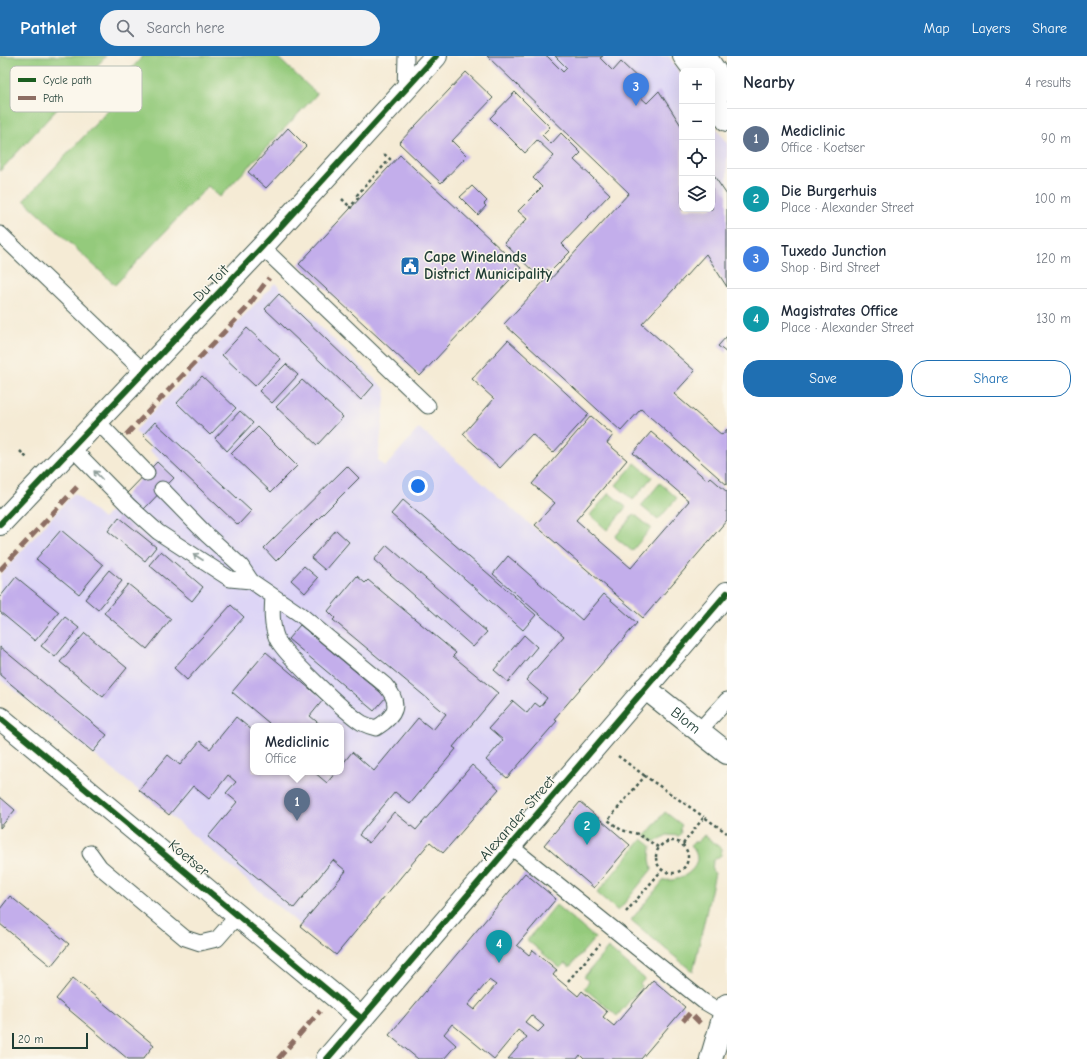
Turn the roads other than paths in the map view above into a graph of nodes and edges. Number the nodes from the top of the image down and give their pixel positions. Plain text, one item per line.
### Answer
1 (406, 56) edge
2 (436, 56) edge
3 (684, 56) edge
4 (705, 56) edge
5 (692, 68) edge
6 (727, 89) edge
7 (405, 91) junction
8 (715, 102) edge
9 (727, 120) edge
10 (0, 234) edge
11 (262, 247) junction
12 (144, 372) junction
13 (428, 406) dead end
14 (97, 422) junction
15 (72, 448) junction
16 (146, 473) dead end
17 (162, 489) dead end
18 (0, 524) edge
19 (251, 581) junction
20 (727, 593) edge
21 (273, 596) junction
22 (645, 688) junction
23 (727, 700) edge
24 (0, 718) edge
25 (699, 731) junction
26 (727, 753) edge
27 (510, 846) junction
28 (90, 853) dead end
29 (238, 915) junction
30 (726, 1010) edge
31 (361, 1018) junction
32 (327, 1059) edge
33 (711, 1059) edge

1 - 7 lane
2 - 7 street, Du Toit
3 - 5 street
4 - 6 street
7 - 11 street, Du Toit
8 - 9 street
10 - 12 lane
11 - 12 street, Du Toit
11 - 13 lane
12 - 14 street, Du Toit
14 - 15 street, Du Toit
14 - 16 lane
15 - 18 street, Du Toit
19 -> 15 lane
17 - 19 lane
19 - 21 lane
20 - 22 street, Alexander Street
21 - 21 lane
22 - 25 street, Blom
22 - 27 street, Alexander Street
23 - 25 lane
24 - 29 street, Koetser
25 - 26 street, Blom
27 - 30 lane
27 - 31 street, Alexander Street
28 - 29 lane
29 - 31 street, Koetser
30 - 33 street
31 - 32 street, Alexander Street

